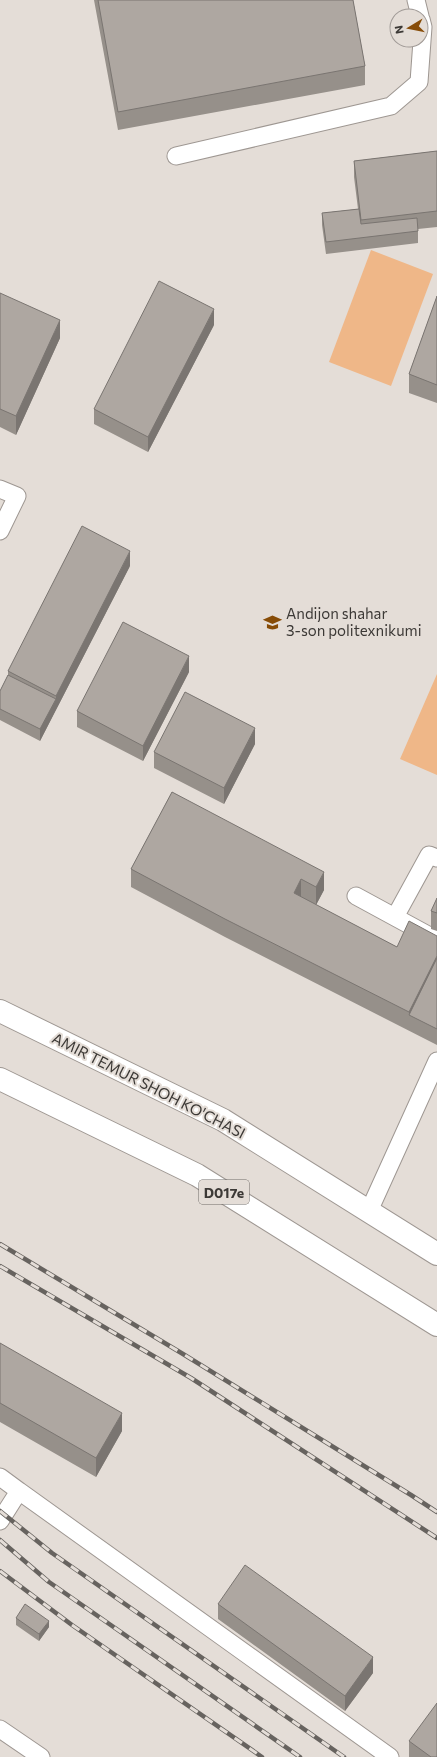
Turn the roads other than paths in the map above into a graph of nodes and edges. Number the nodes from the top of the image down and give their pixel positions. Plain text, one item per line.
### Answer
1 (422, 48) edge
2 (176, 156) dead end
3 (0, 490) edge
4 (0, 531) edge
5 (437, 858) edge
6 (356, 896) dead end
7 (395, 917) junction
8 (437, 940) edge
9 (0, 1011) edge
10 (437, 1061) edge
11 (0, 1079) edge
12 (369, 1211) junction
13 (437, 1254) edge
14 (437, 1325) edge
15 (0, 1477) edge
16 (19, 1491) junction
17 (0, 1521) edge
18 (0, 1729) edge
19 (41, 1757) edge
20 (390, 1757) edge

1 - 2 lane
3 - 4 lane
5 - 7 lane
6 - 7 lane
7 - 8 lane
9 - 12 main road, AMIR TEMUR SHOH KO'CHASI
10 - 12 lane
11 - 14 main road, D017e
12 - 13 main road, AMIR TEMUR SHOH KO'CHASI
15 - 16 lane
16 - 17 lane
16 - 20 lane
18 - 19 lane

